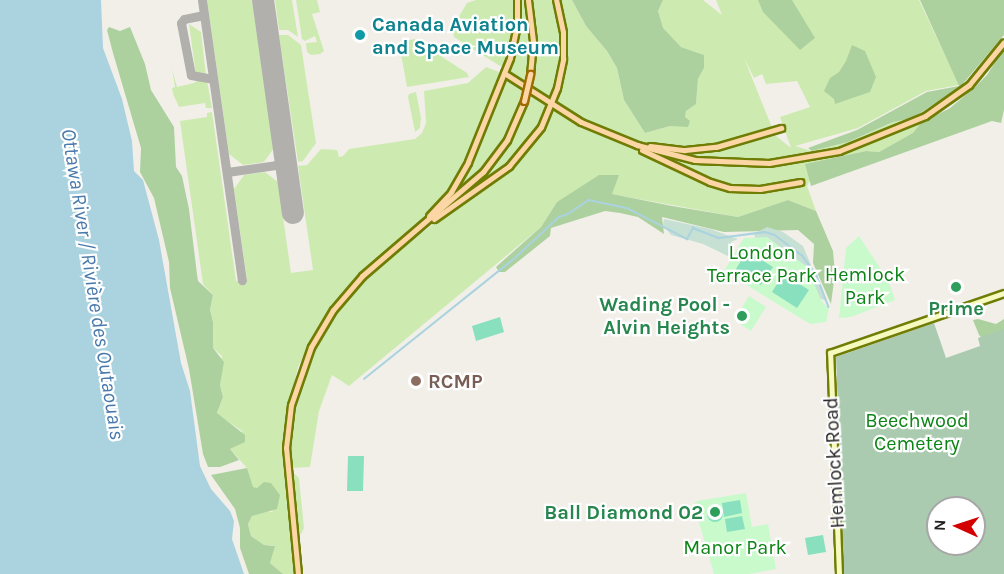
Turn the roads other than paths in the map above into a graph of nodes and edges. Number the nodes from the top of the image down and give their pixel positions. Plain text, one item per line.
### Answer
1 (517, 0) edge
2 (528, 0) edge
3 (556, 0) edge
4 (1004, 42) edge
5 (504, 73) junction
6 (552, 102) junction
7 (781, 128) dead end
8 (622, 140) junction
9 (800, 182) dead end
10 (412, 233) junction
11 (1004, 293) edge
12 (298, 574) edge
13 (839, 574) edge

1 - 5 main road
2 - 10 main road, bridge
3 - 6 main road
4 - 8 main road
5 - 6 main road
5 - 10 main road
6 - 8 main road
6 - 10 main road
7 - 8 main road
8 - 9 main road
10 - 12 main road
11 - 13 main road, Hemlock Road

